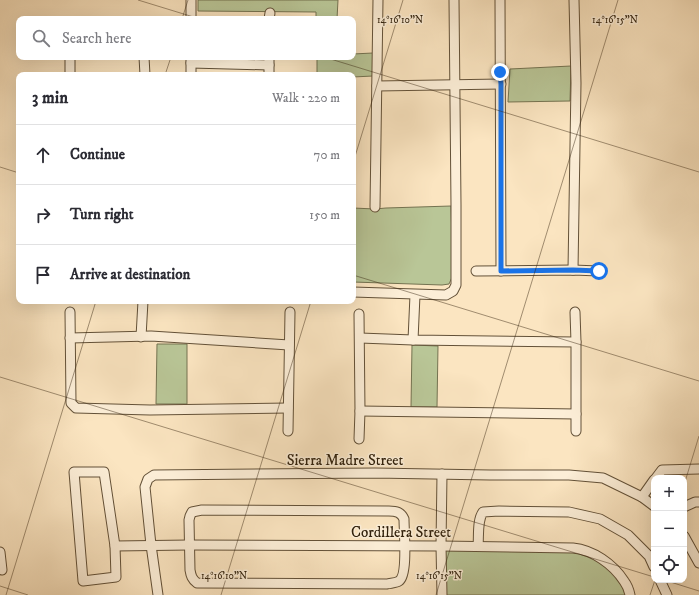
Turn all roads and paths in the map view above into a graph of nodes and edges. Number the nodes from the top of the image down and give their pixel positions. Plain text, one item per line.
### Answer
1 (191, 0) edge
2 (378, 0) edge
3 (454, 0) edge
4 (500, 0) edge
5 (574, 0) edge
6 (191, 16) edge
7 (70, 60) edge
8 (144, 60) edge
9 (191, 60) edge
10 (269, 61) edge
11 (70, 72) edge
12 (144, 72) edge
13 (191, 72) edge
14 (269, 72) edge
15 (501, 84) junction
16 (454, 85) junction
17 (377, 86) junction
18 (375, 207) dead end
19 (573, 270) junction
20 (501, 271) junction
21 (599, 271) dead end
22 (476, 272) dead end
23 (356, 292) edge
24 (415, 295) junction
25 (143, 304) edge
26 (70, 312) dead end
27 (290, 312) dead end
28 (576, 312) dead end
29 (359, 314) dead end
30 (141, 337) junction
31 (70, 338) junction
32 (360, 338) junction
33 (413, 340) junction
34 (576, 342) junction
35 (289, 344) junction
36 (288, 408) junction
37 (360, 411) junction
38 (576, 414) junction
39 (288, 431) dead end
40 (576, 431) dead end
41 (359, 439) dead end
42 (699, 469) edge
43 (442, 474) junction
44 (658, 475) edge
45 (651, 485) edge
46 (642, 497) junction
47 (699, 502) edge
48 (651, 504) edge
49 (687, 506) edge
50 (687, 541) edge
51 (151, 545) junction
52 (189, 545) junction
53 (114, 546) junction
54 (404, 546) junction
55 (441, 546) junction
56 (478, 546) junction
57 (0, 552) edge
58 (651, 560) edge
59 (699, 563) edge
60 (2, 570) dead end
61 (661, 583) edge
62 (158, 595) edge
63 (442, 595) edge
64 (630, 595) edge
65 (667, 595) edge

1 - 6 street
2 - 17 street
3 - 16 street
4 - 15 street
5 - 19 street
7 - 11 street
8 - 12 street
9 - 10 street
9 - 13 street
10 - 14 street
15 - 16 street
15 - 20 street
16 - 17 street
16 - 24 street
17 - 18 street
19 - 20 street
19 - 21 street
20 - 22 street
23 - 24 street
24 - 33 street
25 - 30 street
26 - 31 street
27 - 35 street
28 - 34 street
29 - 32 street
30 - 31 street
30 - 35 street
31 - 36 street
32 - 33 street
32 - 37 street
33 - 34 street
34 - 38 street
35 - 36 street
36 - 39 street
37 - 38 street
37 - 41 street
38 - 40 street
42 - 44 street
43 - 46 street, Sierra Madre Street
43 - 51 street, Sierra Madre Street
43 - 55 street
45 - 46 street
46 - 48 street, Sierra Madre Street
47 - 49 street
50 - 59 street
51 - 52 street, Cordillera Street
51 - 53 street, Cordillera Street
51 - 62 street, Sierra Madre Street
52 - 54 street, Cordillera Street
52 - 54 street
52 - 54 street
53 - 53 street
54 - 55 street, Cordillera Street
55 - 56 street, Cordillera Street
55 - 63 street
56 - 58 street
56 - 64 street, Cordillera Street
57 - 60 street
61 - 65 street

